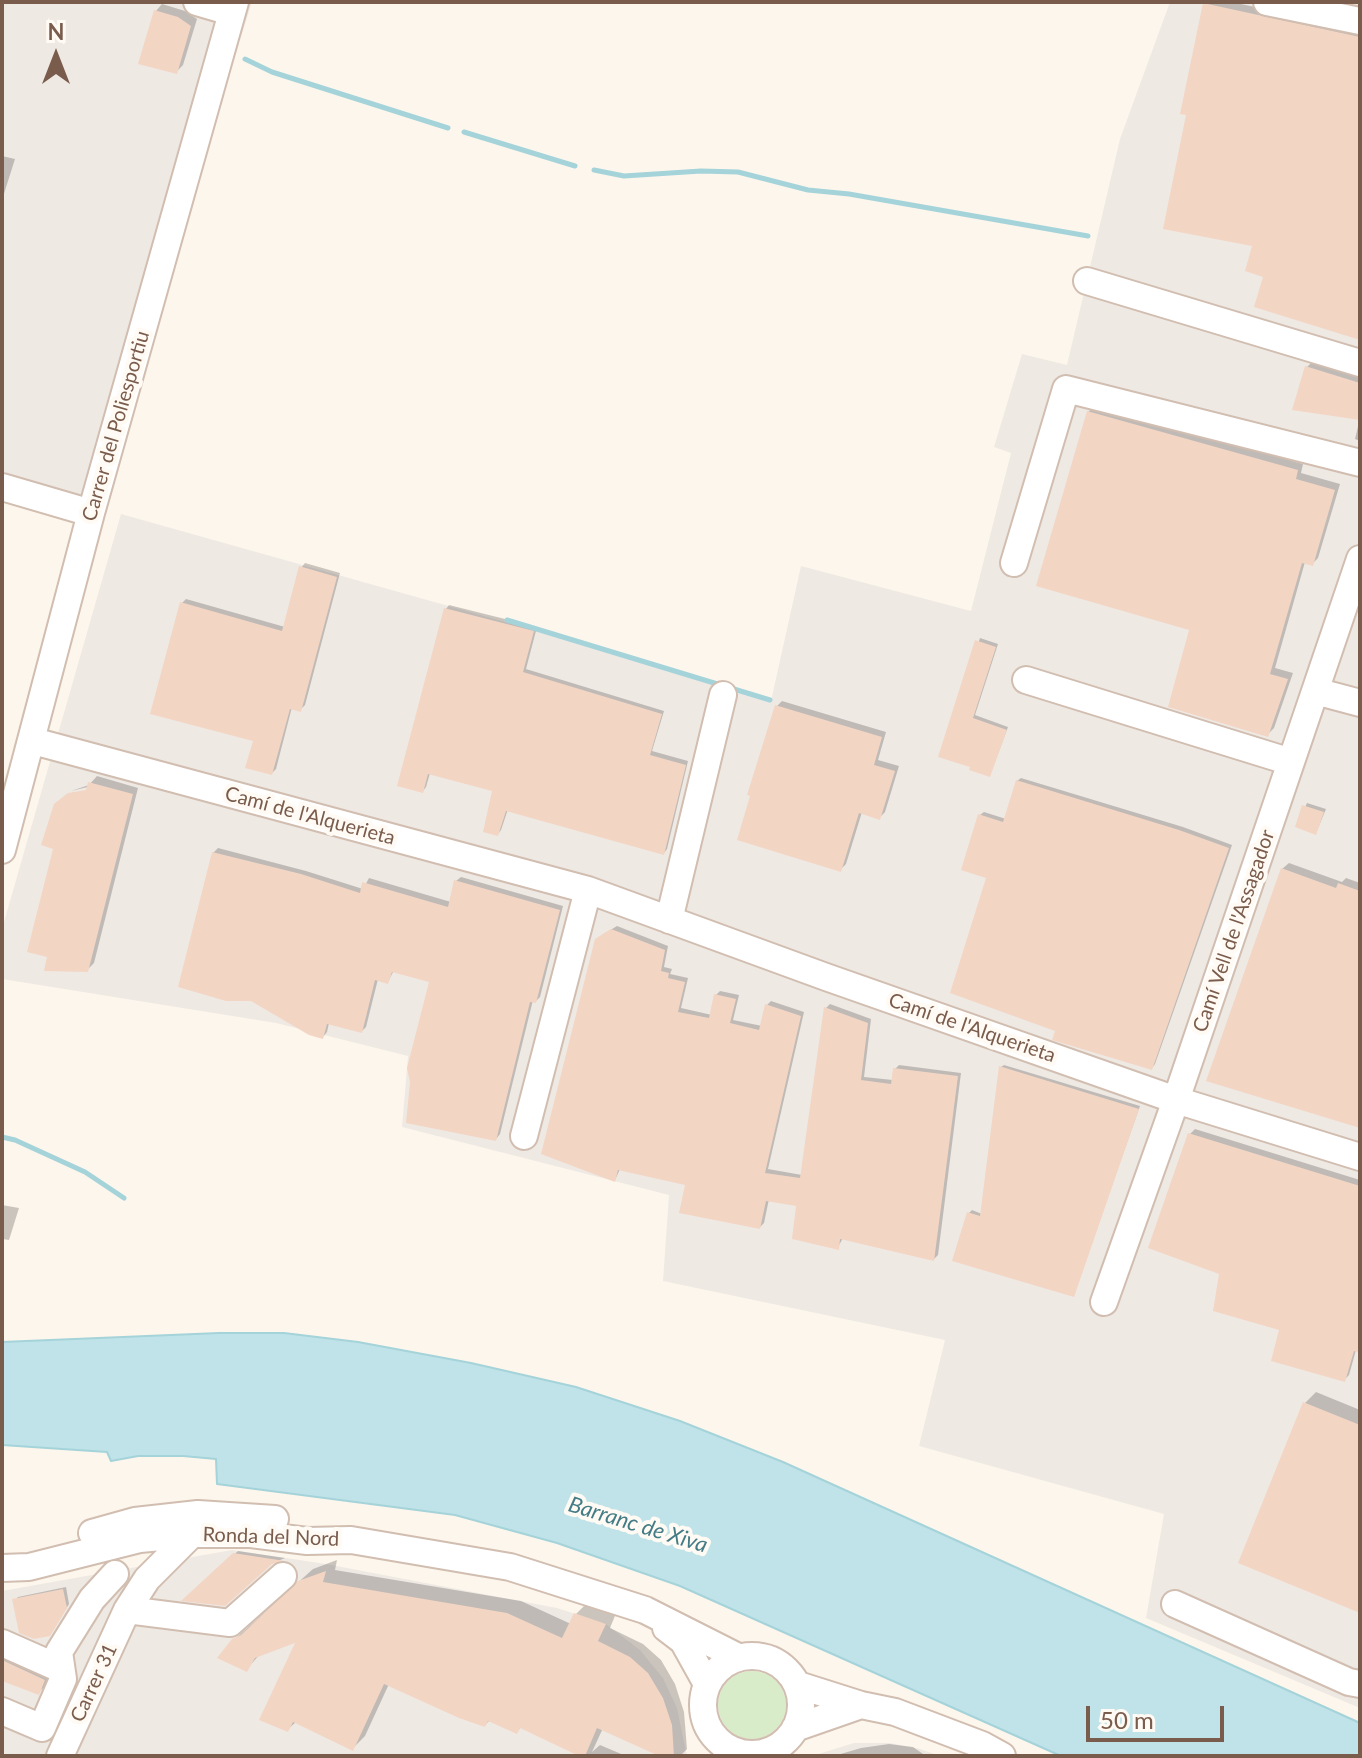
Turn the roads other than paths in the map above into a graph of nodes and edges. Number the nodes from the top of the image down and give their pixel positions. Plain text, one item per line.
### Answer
1 (197, 2) edge
2 (1267, 2) edge
3 (233, 7) edge
4 (1360, 21) edge
5 (1087, 281) dead end
6 (1360, 363) edge
7 (1360, 463) edge
8 (2, 487) edge
9 (91, 513) junction
10 (1360, 559) edge
11 (1014, 563) dead end
12 (1026, 680) dead end
13 (1315, 691) junction
14 (723, 695) dead end
15 (1360, 703) edge
16 (33, 741) junction
17 (1291, 762) junction
18 (2, 850) edge
19 (588, 890) junction
20 (669, 920) junction
21 (1176, 1100) junction
22 (524, 1136) dead end
23 (1360, 1157) edge
24 (1104, 1302) dead end
25 (192, 1534) junction
26 (351, 1540) junction
27 (96, 1550) junction
28 (2, 1558) edge
29 (2, 1568) edge
30 (115, 1574) junction
31 (283, 1576) dead end
32 (1175, 1604) dead end
33 (127, 1610) junction
34 (645, 1610) junction
35 (2, 1643) edge
36 (738, 1657) junction
37 (61, 1669) junction
38 (707, 1684) junction
39 (1360, 1684) edge
40 (798, 1685) junction
41 (861, 1705) junction
42 (2, 1711) edge
43 (895, 1712) junction
44 (795, 1728) junction
45 (714, 1745) edge
46 (753, 1755) edge
47 (60, 1756) edge
48 (967, 1756) edge
49 (1002, 1756) edge

1 - 3 street
2 - 4 street
3 - 9 street, Carrer del Poliesportiu
5 - 6 street
7 - 11 street
8 - 9 street
9 - 16 street, Carrer del Poliesportiu
10 - 13 street, Camí Vell de l'Assagador
12 - 17 street
13 - 15 street
13 - 17 street, Camí Vell de l'Assagador
14 - 20 street
16 - 18 street, Carrer del Poliesportiu
16 - 19 street, Camí de l'Alquerieta
17 - 21 street, Camí Vell de l'Assagador
19 - 20 street, Camí de l'Alquerieta
19 - 22 street
20 - 21 street, Camí de l'Alquerieta
21 - 23 street, Camí de l'Alquerieta
21 - 24 street, Camí Vell de l'Assagador
25 - 26 street, Ronda del Nord
25 - 27 street, Ronda del Nord
25 - 33 street, Carrer 31
26 - 28 street, Ronda del Nord
26 - 34 street, Ronda del Nord
27 - 29 street, Ronda del Nord
27 - 30 street
30 - 33 street
30 - 37 street
31 - 33 street
32 - 39 street
33 - 47 street, Carrer 31
34 - 36 street, Ronda del Nord
34 - 38 street, Ronda del Nord
35 - 37 street
36 - 38 street
36 - 40 street
37 - 42 street
38 - 45 street
40 - 41 street
40 - 44 street
41 - 43 street
41 - 44 street
43 - 48 street
43 - 49 street
44 - 46 street
45 - 46 street

